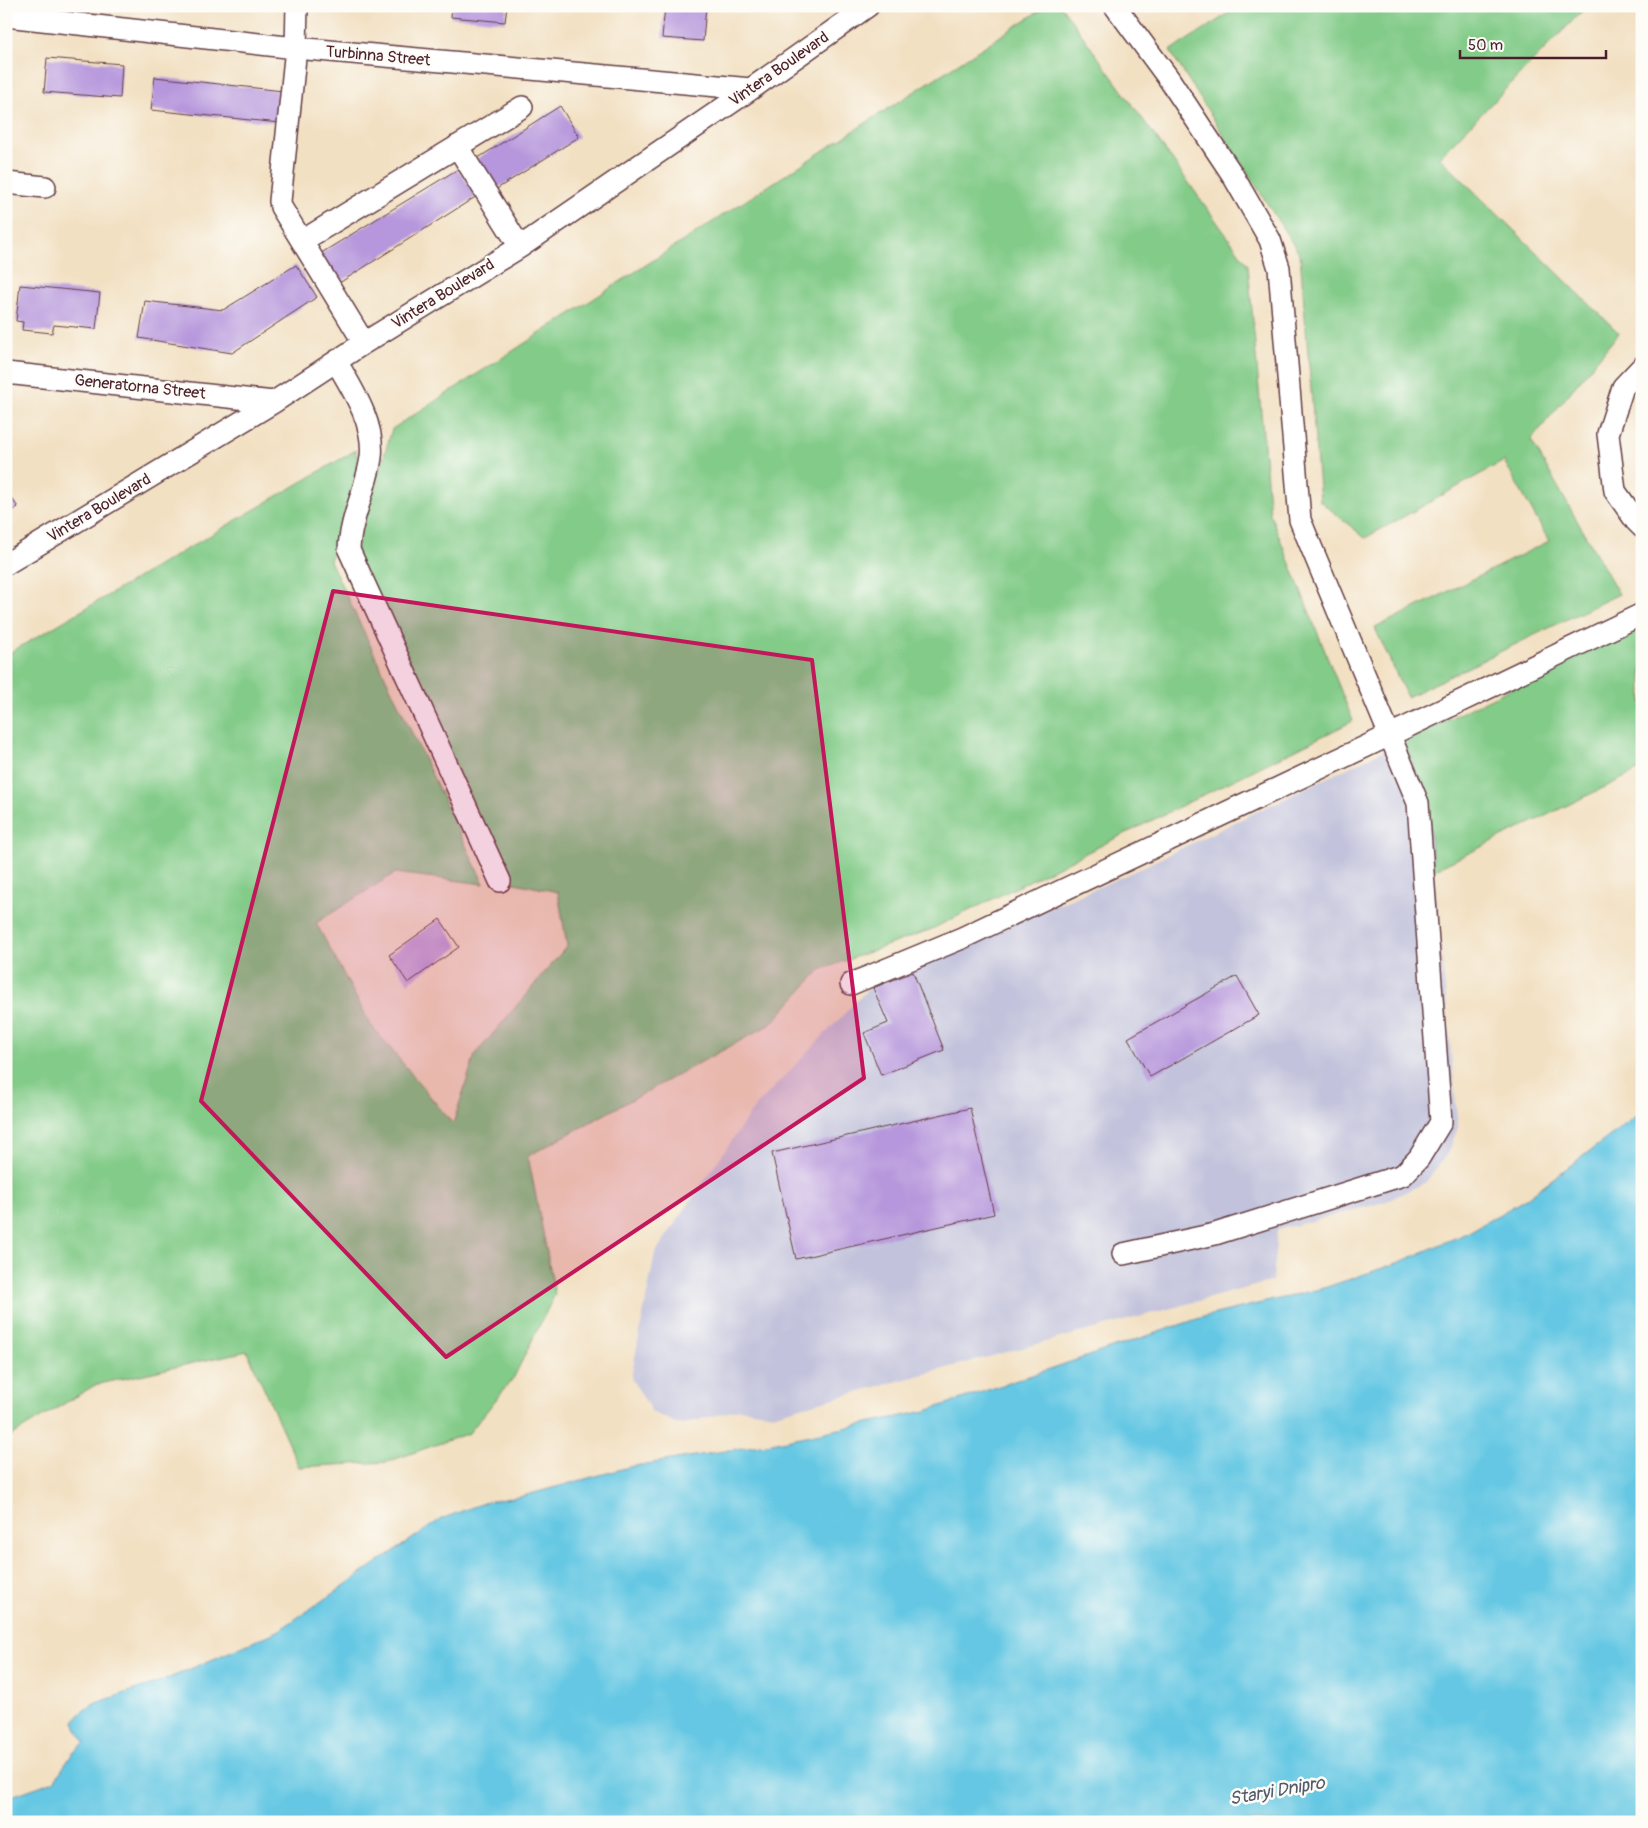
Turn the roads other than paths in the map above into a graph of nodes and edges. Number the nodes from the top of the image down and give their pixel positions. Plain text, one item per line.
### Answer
1 (297, 6) edge
2 (868, 6) edge
3 (1115, 6) edge
4 (6, 16) edge
5 (296, 48) junction
6 (751, 89) junction
7 (522, 107) dead end
8 (456, 146) junction
9 (6, 183) edge
10 (45, 187) dead end
11 (302, 241) junction
12 (520, 247) junction
13 (364, 343) junction
14 (336, 361) junction
15 (1642, 367) edge
16 (6, 373) edge
17 (274, 402) junction
18 (1642, 527) edge
19 (6, 564) edge
20 (1642, 614) edge
21 (1390, 736) junction
22 (500, 881) dead end
23 (851, 984) dead end
24 (1123, 1254) dead end

1 - 5 street
2 - 6 street, Vintera Boulevard
3 - 21 street
4 - 5 street, Turbinna Street
5 - 6 street, Turbinna Street
5 - 11 street
6 - 12 street, Vintera Boulevard
7 - 8 street
8 - 11 street
8 - 12 street
9 - 10 street
11 - 13 street
12 - 13 street, Vintera Boulevard
13 - 14 street, Vintera Boulevard
14 - 17 street, Vintera Boulevard
14 - 22 street
15 - 18 street
16 - 17 street, Generatorna Street
17 - 19 street, Vintera Boulevard
20 - 21 street
21 - 23 street
21 - 24 street

